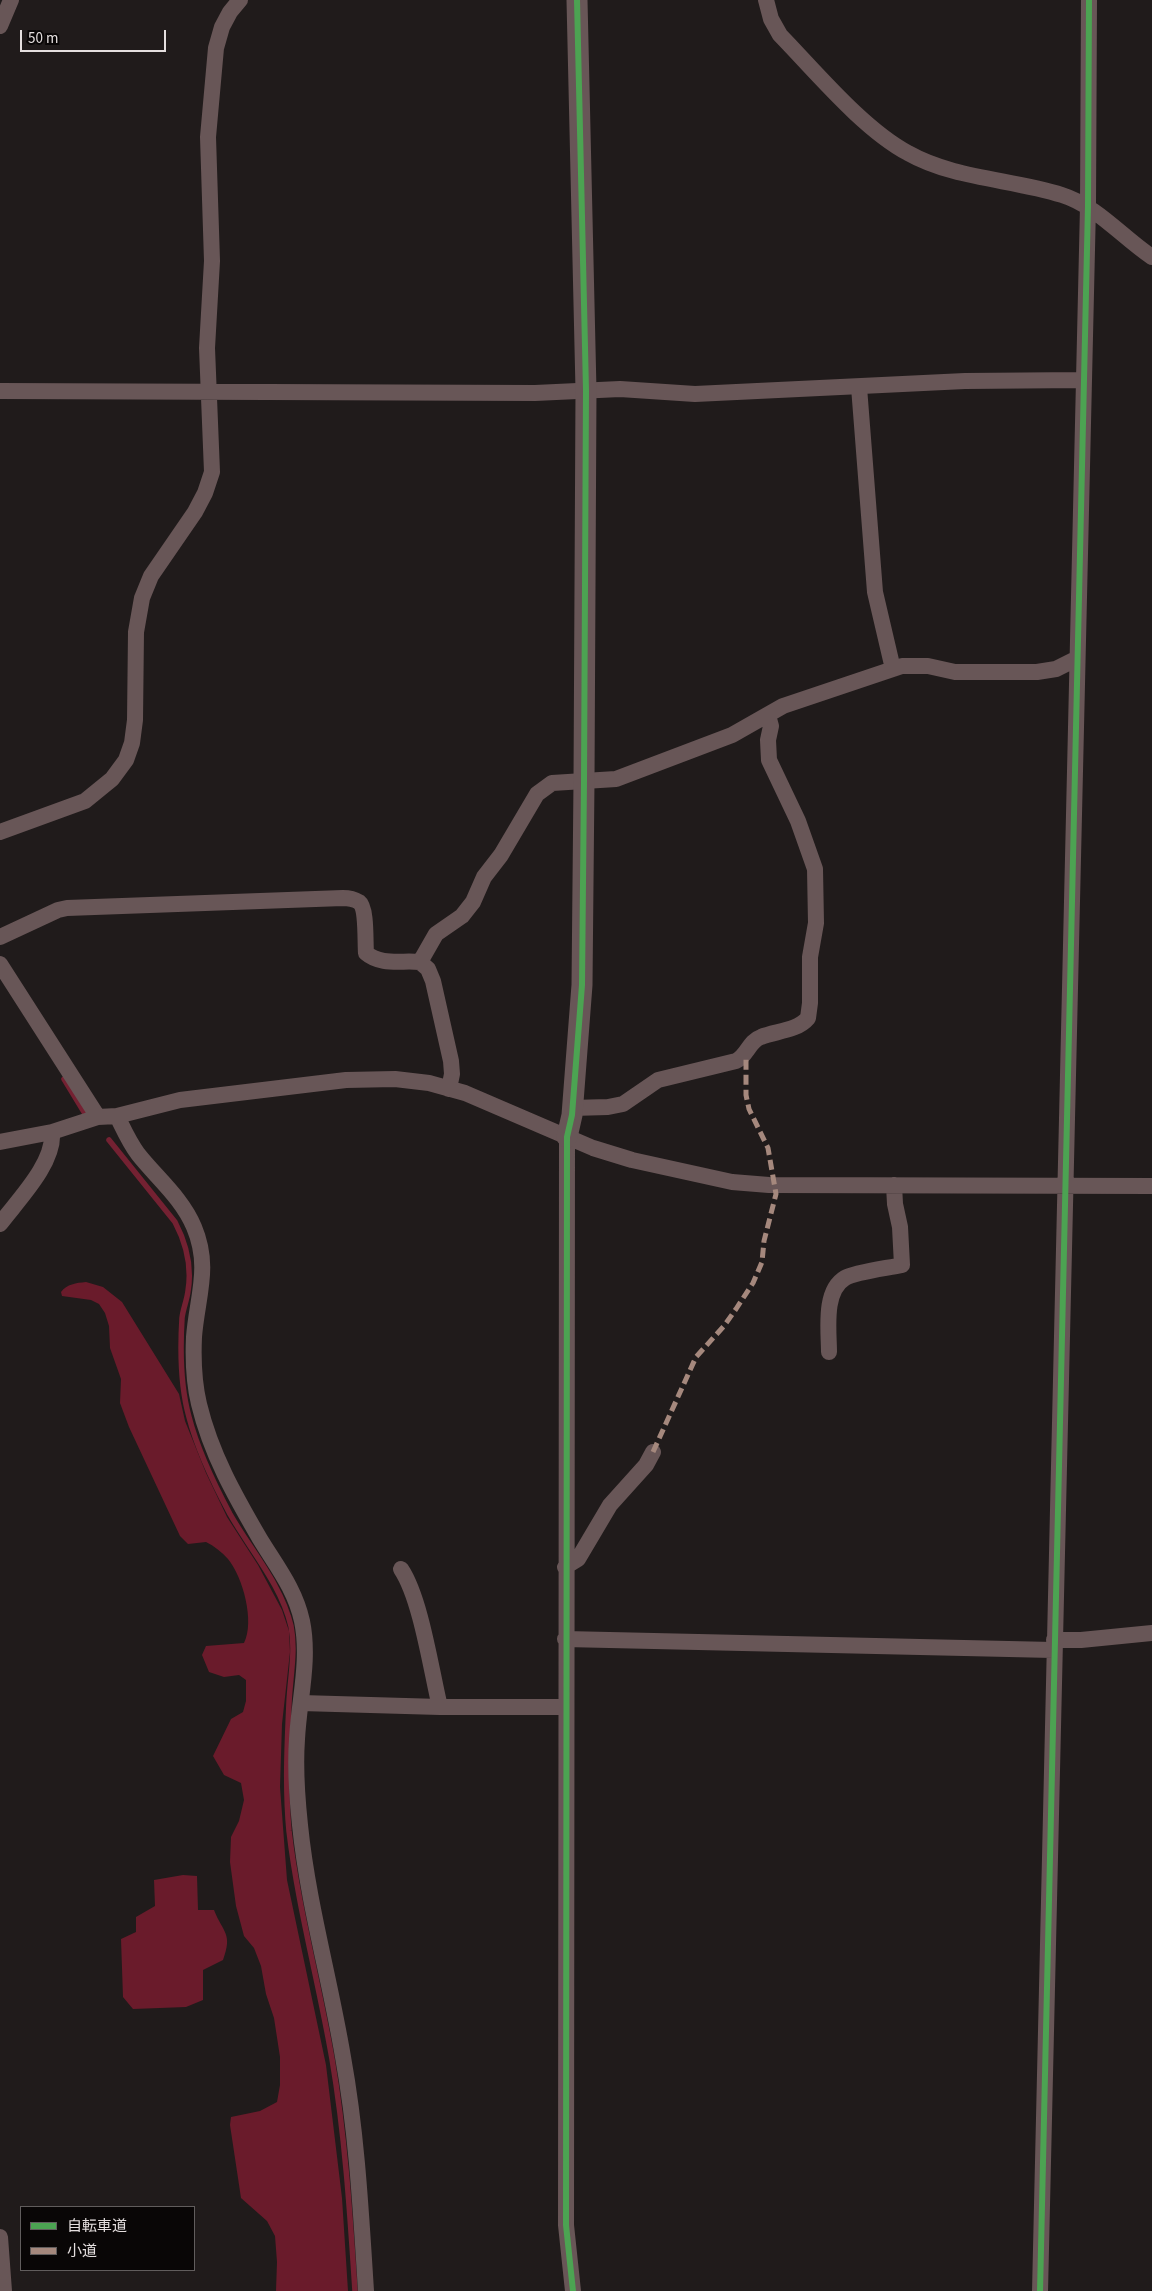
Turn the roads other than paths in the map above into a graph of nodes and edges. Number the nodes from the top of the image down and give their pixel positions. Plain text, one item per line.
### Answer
1 (11, 0) edge
2 (240, 0) edge
3 (577, 0) edge
4 (766, 0) edge
5 (1089, 0) edge
6 (0, 26) edge
7 (1088, 206) junction
8 (1152, 257) edge
9 (1082, 380) junction
10 (859, 387) junction
11 (586, 390) junction
12 (0, 391) edge
13 (209, 392) junction
14 (1076, 659) junction
15 (892, 669) junction
16 (768, 716) junction
17 (584, 781) junction
18 (0, 832) edge
19 (0, 937) edge
20 (420, 962) junction
21 (0, 964) edge
22 (449, 1089) junction
23 (572, 1108) junction
24 (117, 1116) junction
25 (98, 1117) junction
26 (52, 1132) junction
27 (567, 1137) junction
28 (0, 1142) edge
29 (894, 1185) junction
30 (1064, 1185) junction
31 (1152, 1186) edge
32 (0, 1224) edge
33 (829, 1352) dead end
34 (653, 1452) dead end
35 (565, 1567) junction
36 (401, 1569) dead end
37 (1152, 1633) edge
38 (565, 1639) junction
39 (1054, 1645) junction
40 (300, 1703) junction
41 (440, 1707) junction
42 (565, 1707) junction
43 (0, 2237) edge
44 (2, 2285) edge
45 (366, 2291) edge
46 (573, 2291) edge
47 (1040, 2291) edge

1 - 6 street
2 - 13 street
3 - 11 street
4 - 7 street
5 - 7 street
7 - 8 street
7 - 9 street
9 - 10 street
9 - 14 street
10 - 11 street
10 - 15 street
11 - 13 street
11 - 17 street
12 - 13 street
13 - 18 street
14 - 15 street
14 - 30 street
15 - 16 street
16 - 17 street
16 - 23 street
17 - 20 street
17 - 23 street
19 - 20 street
20 - 22 street
21 - 25 street
22 - 24 street
22 - 27 street
23 - 27 street
24 - 25 street
24 - 40 street
25 - 26 street
26 - 28 street
26 - 32 street
27 - 29 street
27 - 35 street
29 - 30 street
29 - 33 street
30 - 31 street
30 - 39 street
34 - 35 street
35 - 38 street
36 - 41 street
37 - 39 street
38 - 39 street
38 - 42 street
39 - 47 street
40 - 41 street
40 - 45 street
41 - 42 street
42 - 46 street
43 - 44 street

